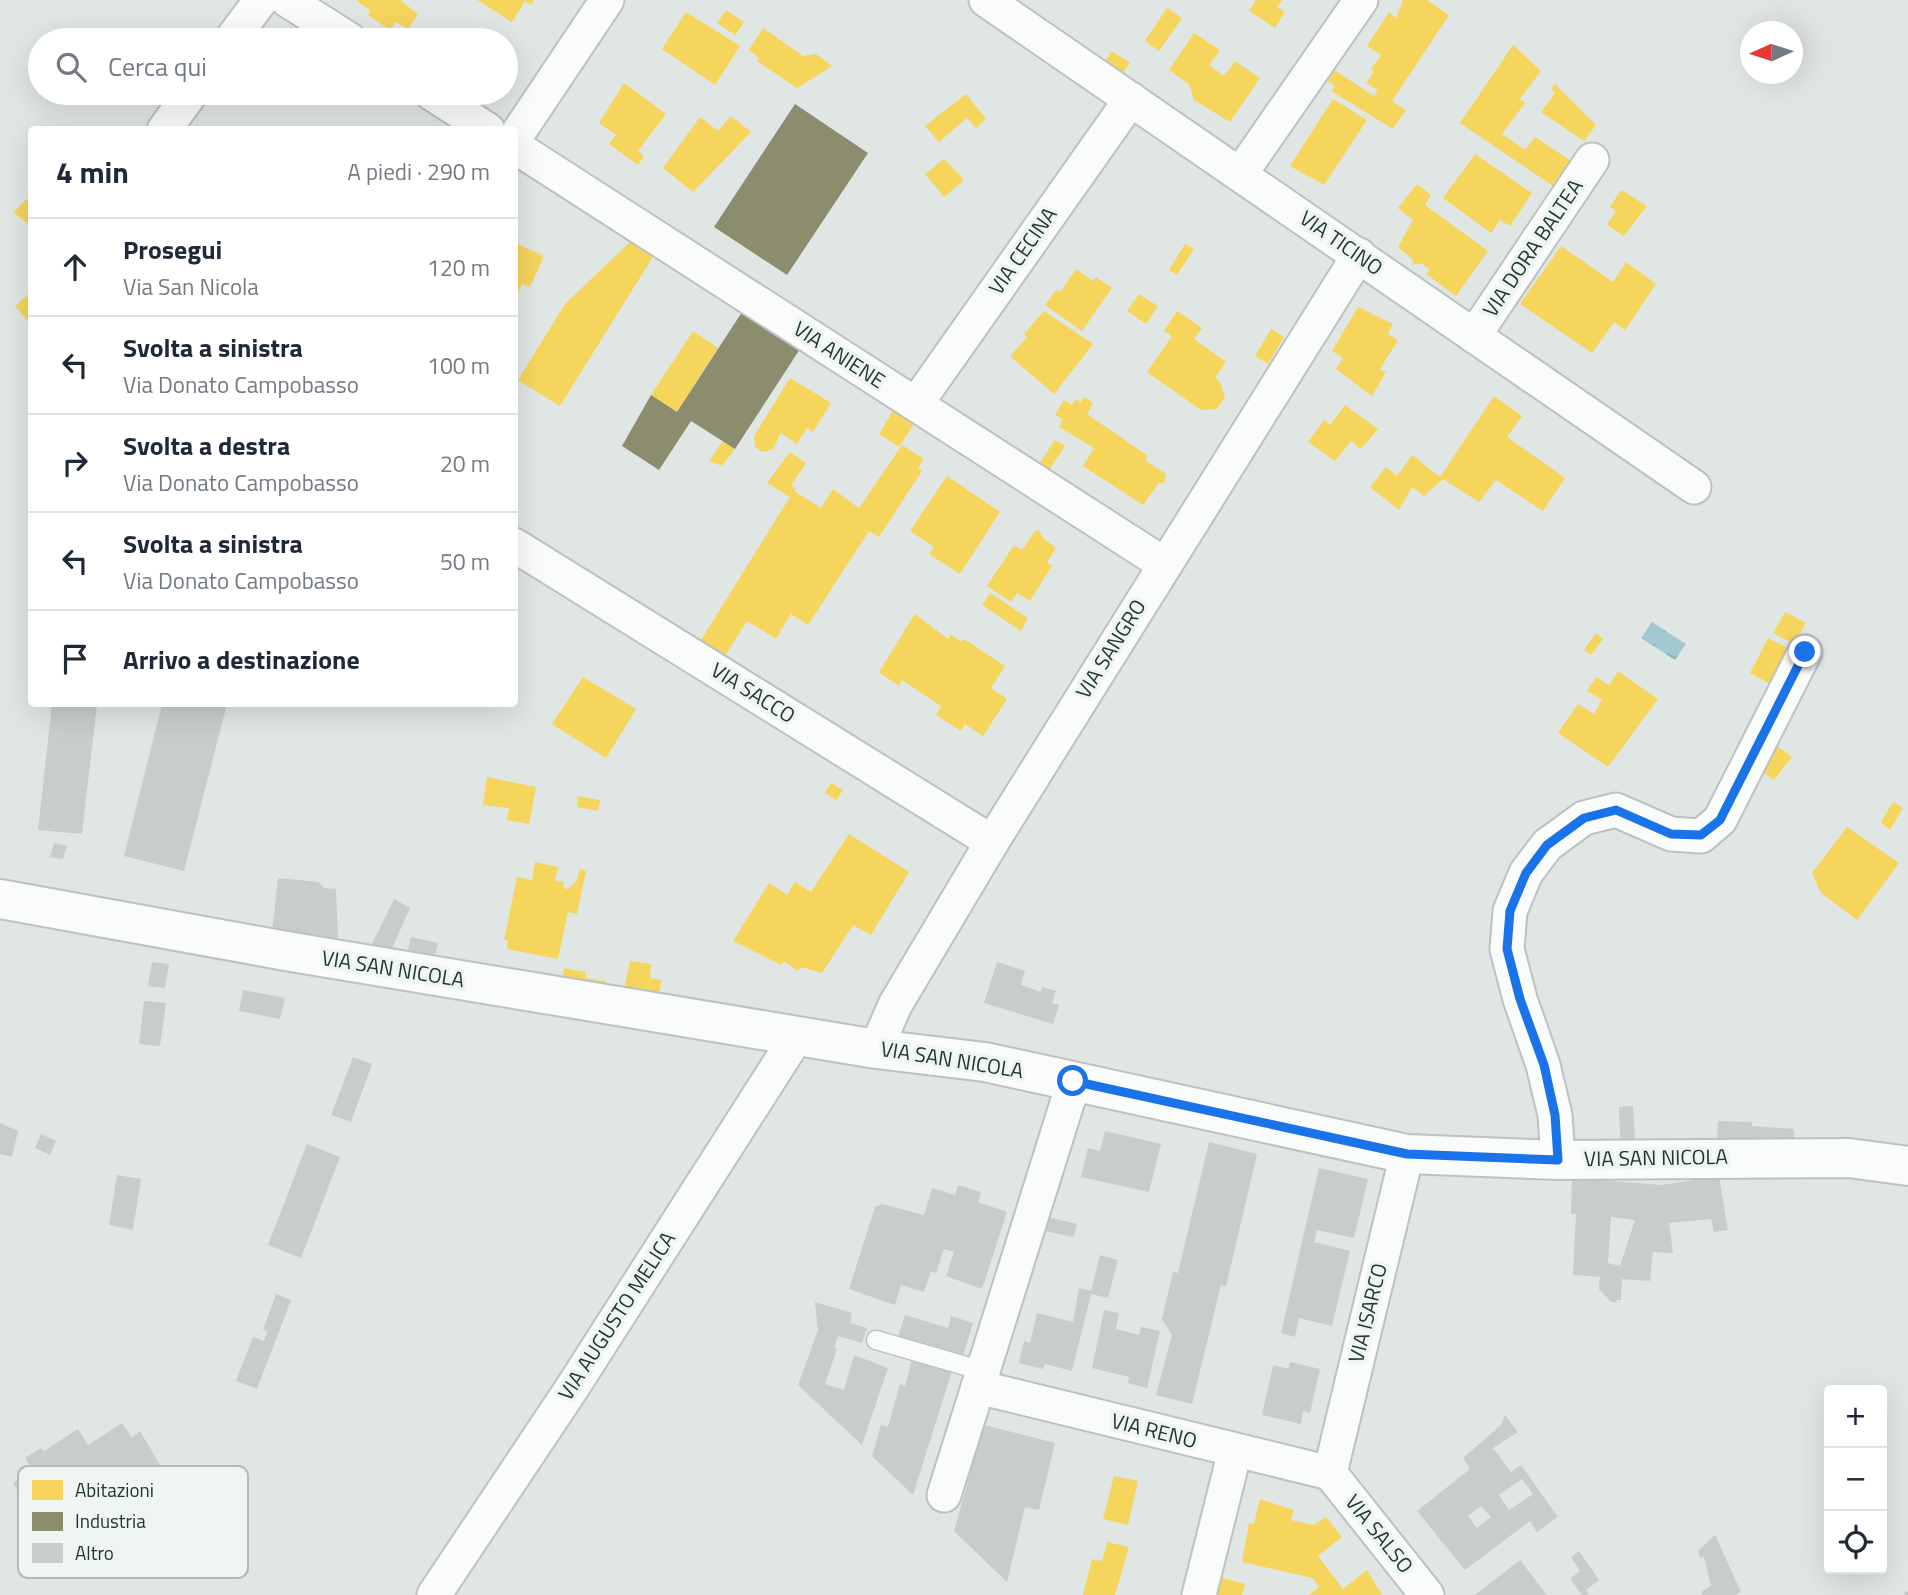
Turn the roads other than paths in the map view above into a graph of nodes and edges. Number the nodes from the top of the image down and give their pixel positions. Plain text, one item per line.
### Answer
1 (261, 0) edge
2 (287, 0) edge
3 (607, 0) edge
4 (986, 0) edge
5 (1361, 0) edge
6 (240, 28) edge
7 (331, 28) edge
8 (1131, 99) junction
9 (182, 105) edge
10 (449, 105) edge
11 (166, 126) edge
12 (482, 126) edge
13 (518, 133) edge
14 (518, 149) edge
15 (1592, 160) dead end
16 (1241, 173) junction
17 (1359, 255) junction
18 (1474, 336) junction
19 (916, 404) junction
20 (1694, 487) dead end
21 (518, 547) edge
22 (1164, 564) junction
23 (1805, 652) dead end
24 (992, 842) junction
25 (0, 899) edge
26 (797, 1036) junction
27 (876, 1049) junction
28 (1073, 1081) junction
29 (1407, 1154) junction
30 (1558, 1160) junction
31 (1908, 1166) edge
32 (876, 1339) dead end
33 (981, 1379) junction
34 (1235, 1451) junction
35 (1330, 1473) junction
36 (944, 1495) dead end
37 (434, 1595) edge
38 (1199, 1595) edge
39 (1427, 1595) edge

1 - 6 street
2 - 7 street
3 - 13 street
4 - 8 street, VIA TICINO
5 - 16 street
8 - 16 street, VIA TICINO
8 - 19 street, VIA CECINA
9 - 11 street
10 - 12 street
14 - 19 street, VIA ANIENE
15 - 18 street, VIA DORA BALTEA
16 - 17 street, VIA TICINO
17 - 18 street, VIA TICINO
17 - 22 street, VIA SANGRO
18 - 20 street, VIA TICINO
19 - 22 street, VIA ANIENE
21 - 24 street, VIA SACCO
22 - 24 street, VIA SANGRO
23 - 30 street
24 - 27 street, VIA SANGRO
25 - 26 street, VIA SAN NICOLA
26 - 27 street, VIA SAN NICOLA
26 - 37 street, VIA AUGUSTO MELICA
27 - 28 street, VIA SAN NICOLA
28 - 29 street, VIA SAN NICOLA
28 - 33 street
29 - 30 street, VIA SAN NICOLA
29 - 35 street, VIA ISARCO
30 - 31 street, VIA SAN NICOLA
32 - 33 lane
33 - 34 street, VIA RENO
33 - 36 street
34 - 35 street, VIA RENO
34 - 38 street
35 - 39 street, VIA SALSO

